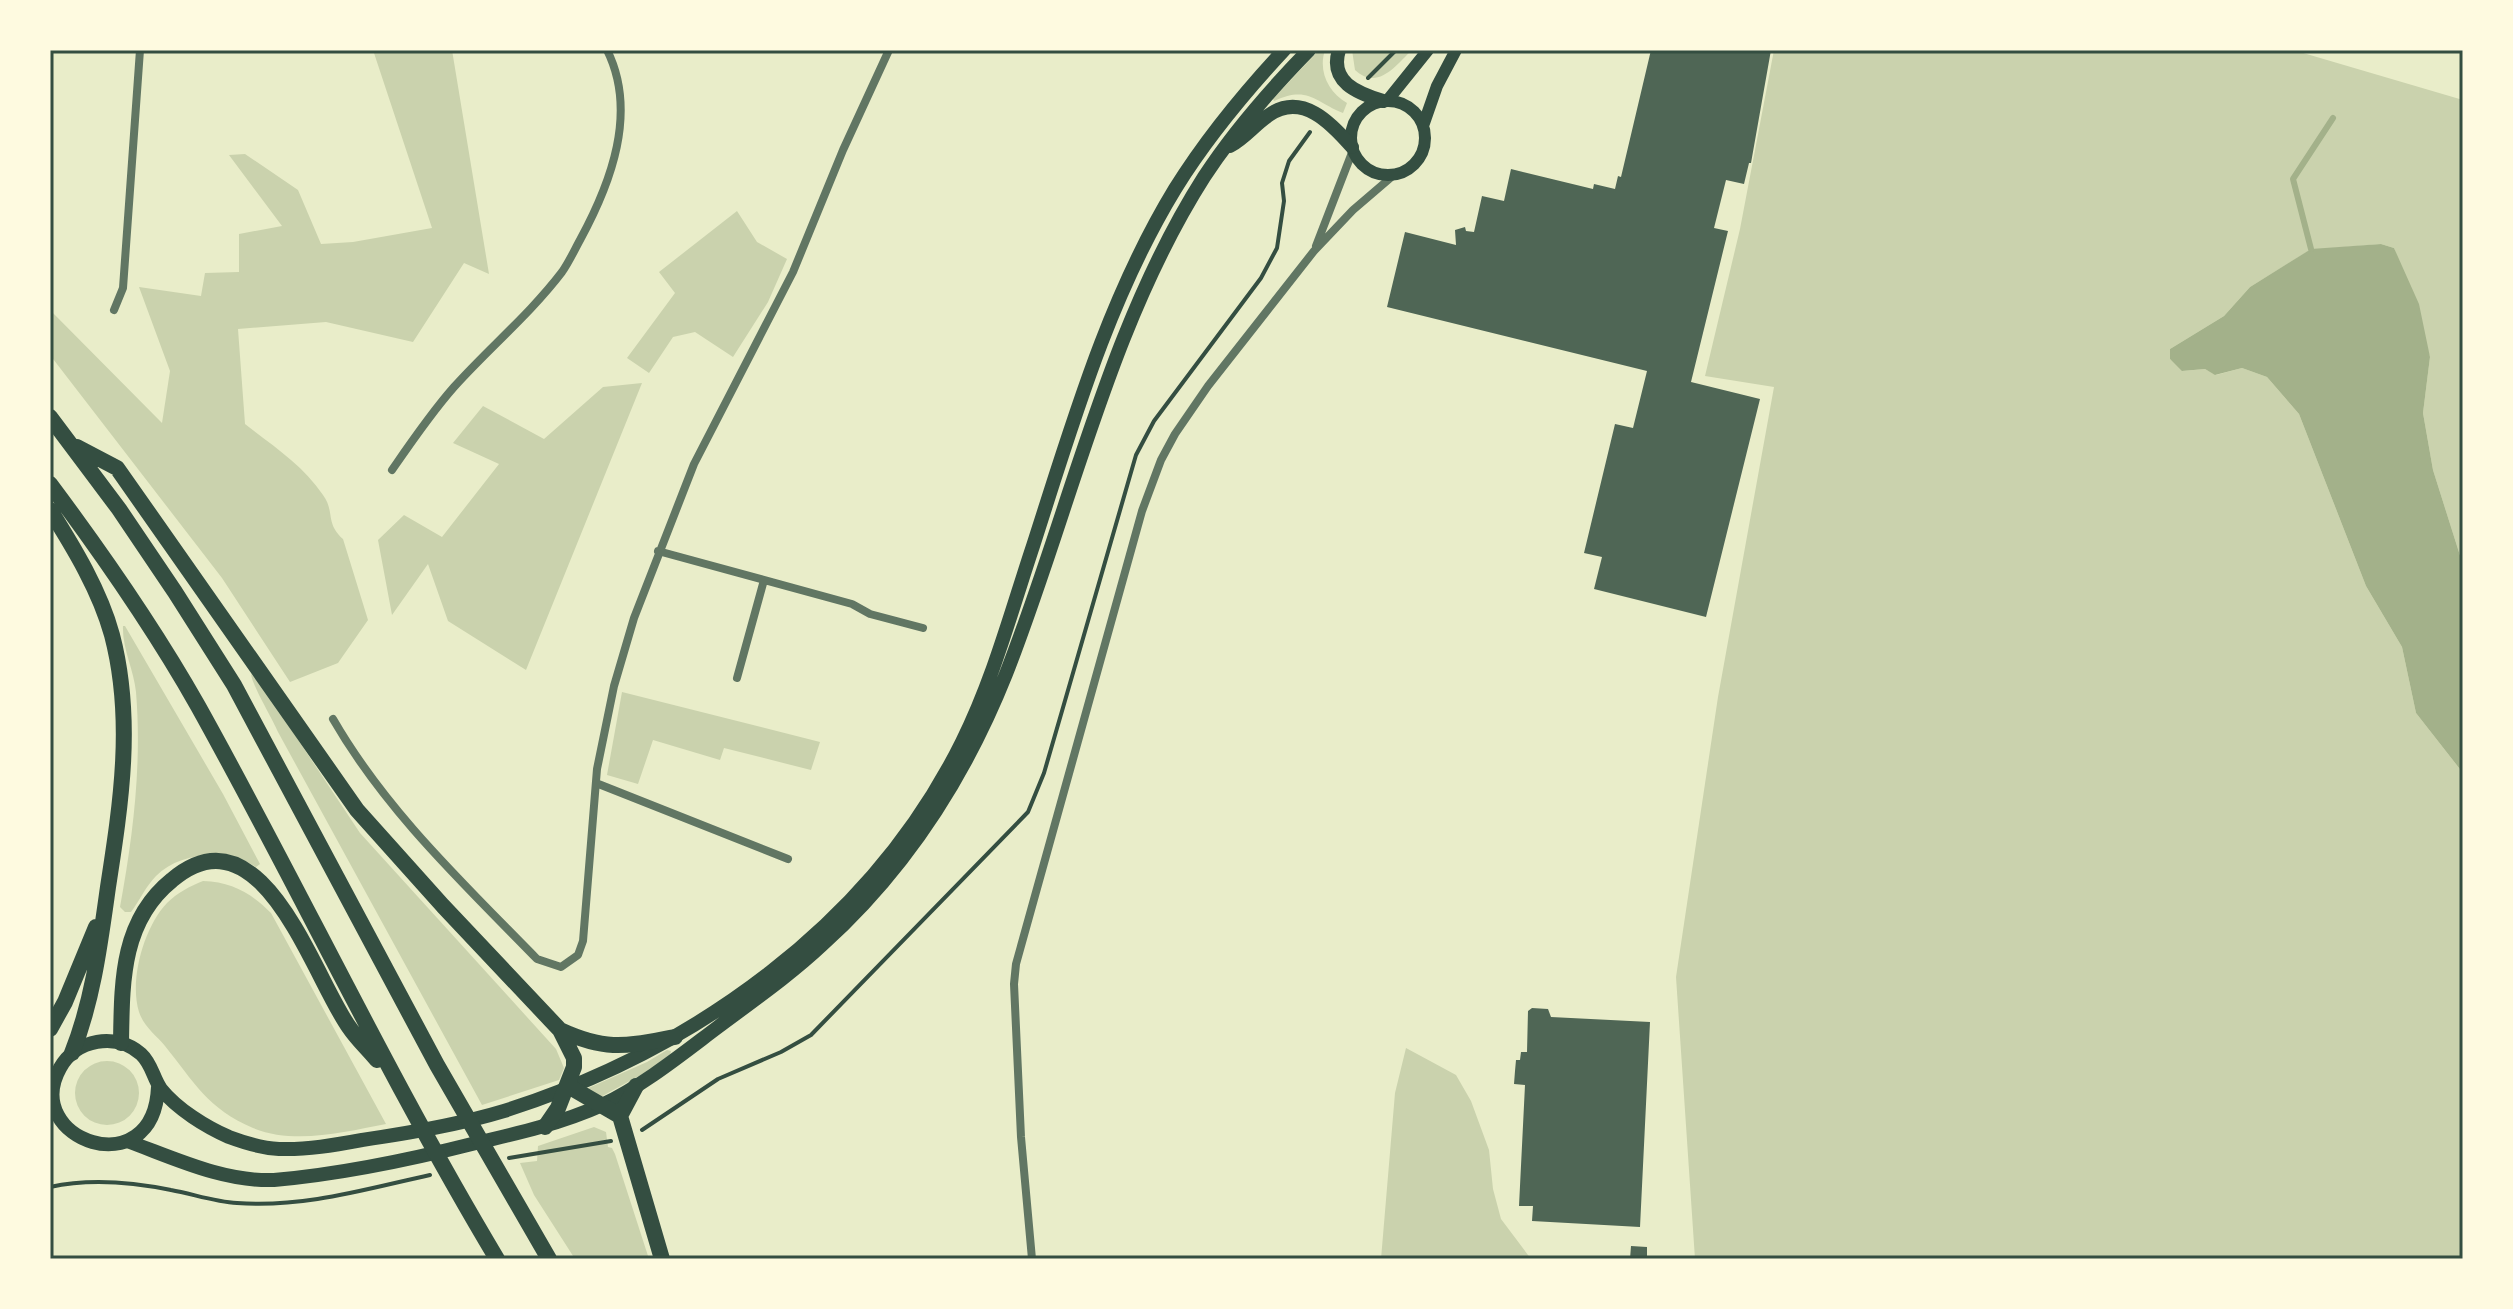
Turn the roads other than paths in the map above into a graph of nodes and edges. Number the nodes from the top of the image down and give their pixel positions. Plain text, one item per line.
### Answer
1 (140, 50) edge
2 (607, 50) edge
3 (889, 50) edge
4 (1284, 50) edge
5 (1309, 50) edge
6 (1339, 50) edge
7 (1428, 50) edge
8 (1456, 50) edge
9 (1385, 101) junction
10 (1423, 126) junction
11 (1352, 148) junction
12 (1223, 150) junction
13 (1395, 174) junction
14 (1314, 251) junction
15 (114, 310) dead end
16 (50, 417) edge
17 (72, 445) junction
18 (392, 470) dead end
19 (50, 484) edge
20 (50, 510) edge
21 (658, 551) junction
22 (764, 580) junction
23 (923, 628) dead end
24 (737, 678) dead end
25 (333, 719) dead end
26 (596, 783) junction
27 (788, 859) dead end
28 (105, 907) junction
29 (50, 1029) edge
30 (560, 1030) junction
31 (675, 1037) junction
32 (121, 1043) junction
33 (72, 1053) junction
34 (53, 1078) edge
35 (396, 1082) junction
36 (636, 1086) junction
37 (158, 1087) junction
38 (568, 1088) junction
39 (601, 1105) junction
40 (620, 1116) junction
41 (56, 1121) edge
42 (545, 1127) junction
43 (127, 1141) junction
44 (497, 1259) edge
45 (549, 1259) edge
46 (662, 1259) edge
47 (1032, 1259) edge

1 - 15 street
2 - 18 street
3 - 21 street
4 - 31 main road
5 - 12 main road
6 - 9 main road
7 - 9 main road
8 - 10 main road
9 - 10 main road
9 - 11 main road
10 - 13 main road
11 - 12 main road
11 - 13 main road
11 - 14 street
12 - 36 main road
13 - 14 street
14 - 47 street
16 - 17 highway
17 - 30 highway
17 - 45 highway
19 - 35 highway
20 - 28 highway
21 - 22 street
21 - 26 street
22 - 23 street
22 - 24 street
25 - 26 street
26 - 27 street
28 - 29 highway
28 - 33 highway
30 - 31 highway
30 - 38 highway
31 - 38 main road
32 - 33 main road
32 - 35 highway
32 - 37 main road
33 - 34 main road
34 - 41 main road
35 - 44 highway
36 - 39 main road
36 - 40 highway
37 - 38 main road
37 - 43 main road
38 - 39 highway
38 - 42 highway
39 - 40 highway
39 - 42 main road
40 - 46 highway
41 - 43 main road
42 - 43 main road

